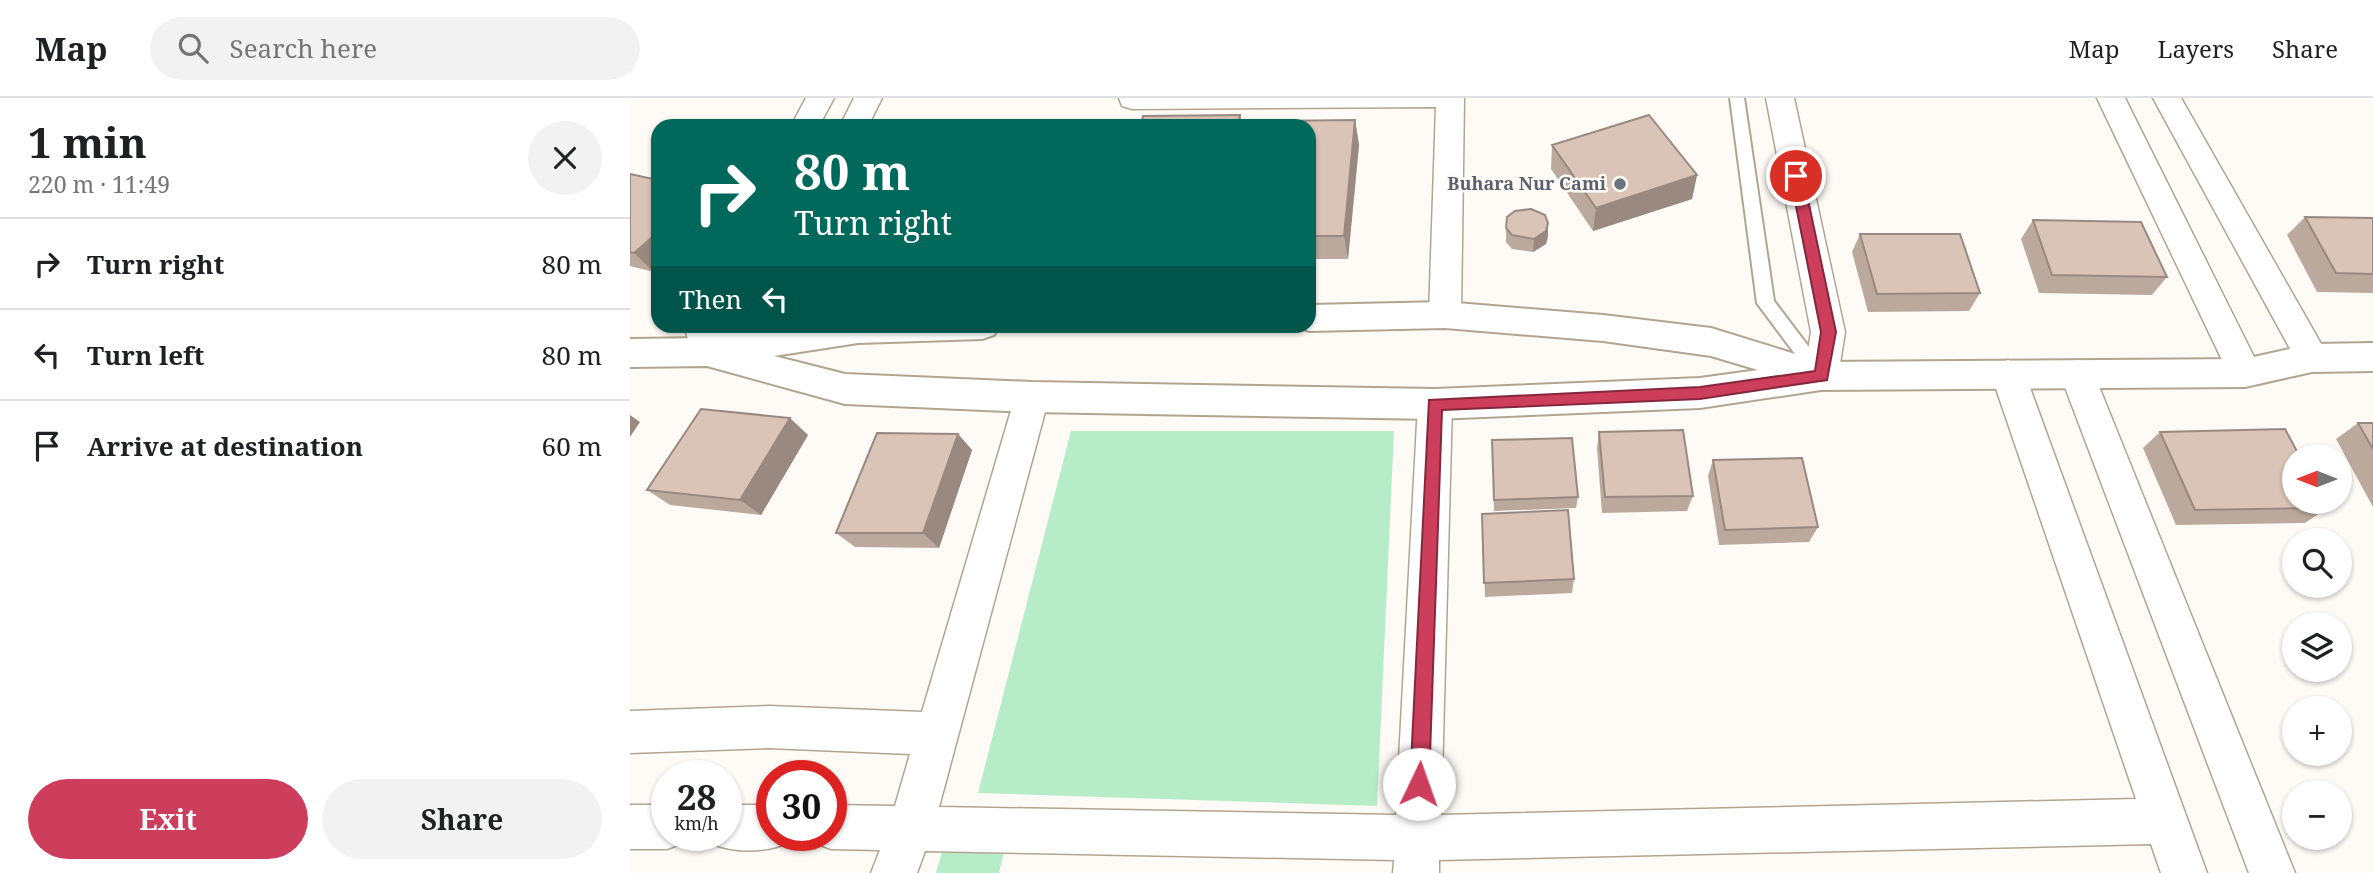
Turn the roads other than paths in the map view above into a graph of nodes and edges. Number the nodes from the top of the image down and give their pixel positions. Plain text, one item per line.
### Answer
1 (820, 98) edge
2 (869, 98) edge
3 (1450, 98) edge
4 (1737, 98) edge
5 (1780, 98) edge
6 (2111, 98) edge
7 (2166, 98) edge
8 (1290, 99) edge
9 (1129, 108) edge
10 (808, 119) edge
11 (858, 119) edge
12 (1445, 315) junction
13 (1316, 318) edge
14 (724, 333) edge
15 (807, 333) edge
16 (704, 339) edge
17 (630, 353) edge
18 (2373, 356) edge
19 (2312, 358) junction
20 (2245, 373) junction
21 (2008, 374) junction
22 (2077, 374) junction
23 (1822, 376) junction
24 (1032, 397) junction
25 (1435, 404) junction
26 (630, 732) edge
27 (937, 734) junction
28 (2166, 821) junction
29 (630, 827) edge
30 (651, 827) edge
31 (847, 827) edge
32 (911, 827) junction
33 (1416, 855) edge
34 (894, 873) edge
35 (2184, 873) edge
36 (2272, 873) edge

1 - 10 street
2 - 11 street
3 - 8 street
3 - 12 street
4 - 23 lane
5 - 23 street
6 - 20 street
7 - 19 street
8 - 9 street
12 - 13 street
12 - 23 street
14 - 16 street
15 - 16 street
16 - 17 street
16 - 24 street
18 - 19 street
19 - 20 street
20 - 22 street
21 - 22 street
21 - 23 street
21 - 28 street
22 - 36 street
23 - 25 street
24 - 25 street
24 - 27 street
25 - 33 street
26 - 27 street
27 - 32 street
28 - 33 street
28 - 35 street
29 - 30 street
31 - 32 street
32 - 33 street
32 - 34 street

